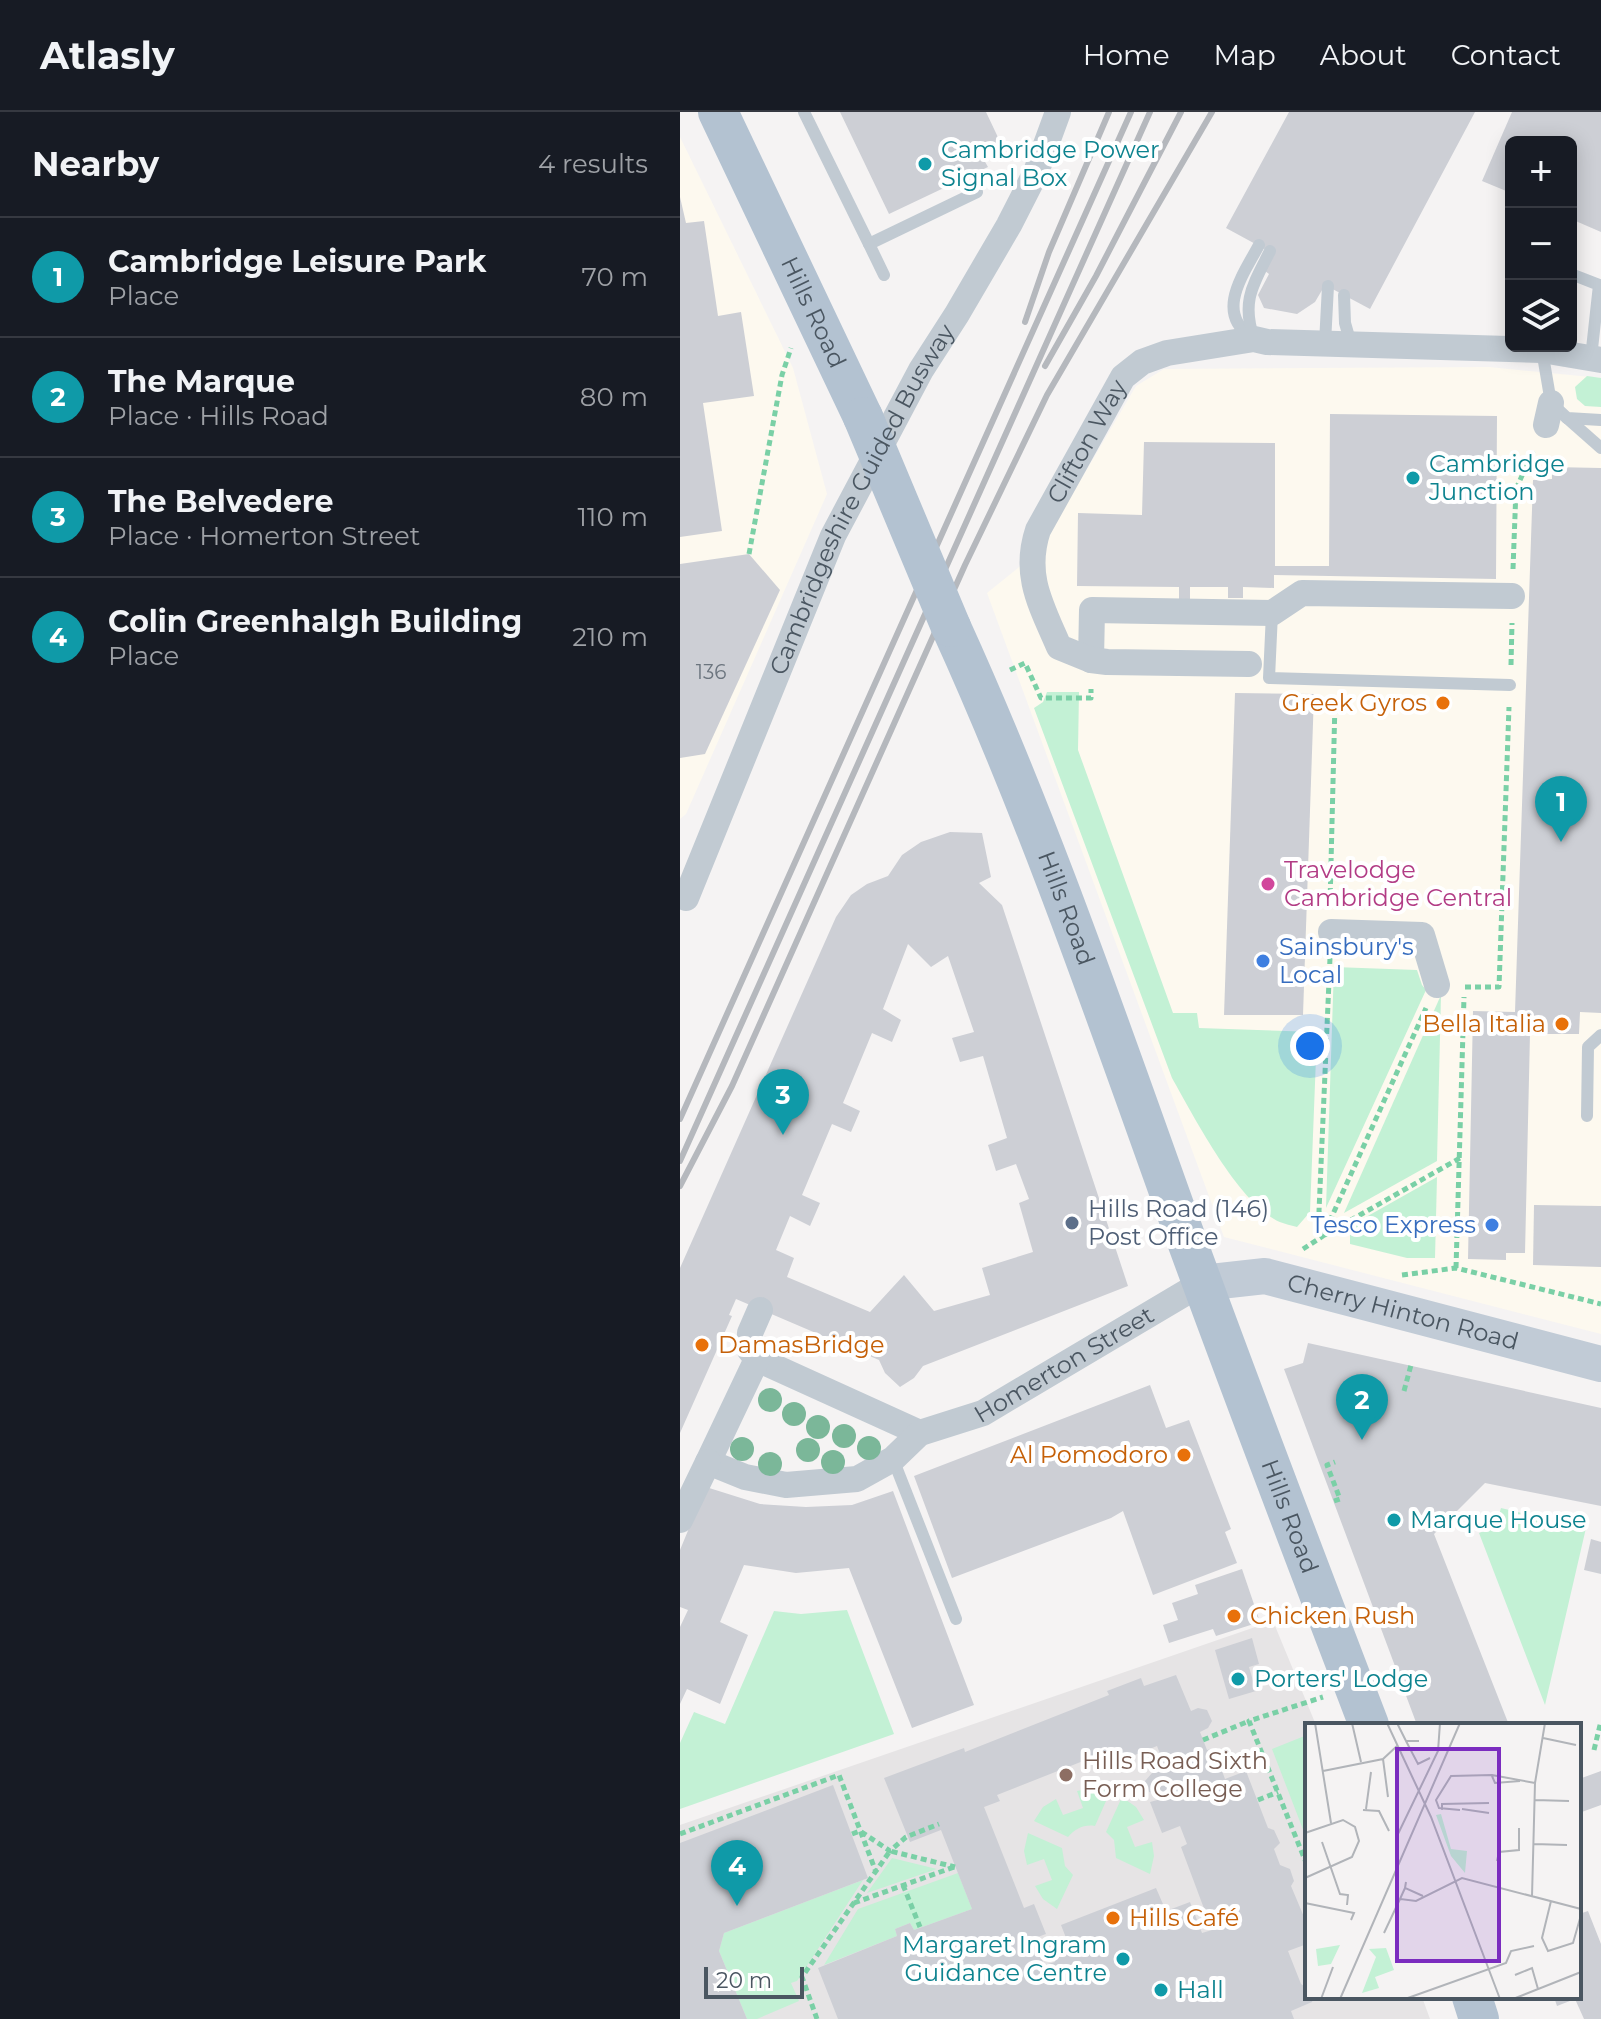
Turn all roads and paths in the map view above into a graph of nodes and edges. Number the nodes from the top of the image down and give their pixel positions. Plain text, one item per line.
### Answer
1 (718, 112) edge
2 (804, 112) edge
3 (1058, 112) edge
4 (977, 192) dead end
5 (869, 244) junction
6 (1264, 248) dead end
7 (884, 275) dead end
8 (1577, 276) edge
9 (1328, 286) dead end
10 (1344, 295) dead end
11 (808, 300) junction
12 (1254, 339) junction
13 (1338, 344) junction
14 (1505, 349) edge
15 (1542, 352) edge
16 (1554, 352) edge
17 (1596, 359) edge
18 (1555, 415) junction
19 (1601, 420) edge
20 (1601, 448) edge
21 (749, 554) dead end
22 (1512, 596) junction
23 (1272, 613) junction
24 (1091, 660) junction
25 (1249, 664) dead end
26 (1335, 680) junction
27 (1510, 685) junction
28 (1041, 698) dead end
29 (686, 898) dead end
30 (1331, 932) junction
31 (1437, 985) junction
32 (1465, 987) junction
33 (1601, 1035) edge
34 (1587, 1116) dead end
35 (1460, 1158) junction
36 (1323, 1236) junction
37 (1456, 1268) junction
38 (1397, 1276) dead end
39 (1202, 1283) junction
40 (1601, 1304) edge
41 (760, 1310) dead end
42 (757, 1359) junction
43 (1601, 1364) edge
44 (1411, 1365) dead end
45 (1404, 1391) dead end
46 (920, 1433) junction
47 (893, 1459) junction
48 (708, 1462) junction
49 (1335, 1462) dead end
50 (1334, 1501) dead end
51 (680, 1520) edge
52 (956, 1619) dead end
53 (1353, 1684) junction
54 (1249, 1721) junction
55 (1601, 1721) edge
56 (1368, 1723) edge
57 (1203, 1740) dead end
58 (1594, 1750) dead end
59 (1278, 1792) junction
60 (1258, 1800) dead end
61 (939, 1824) dead end
62 (860, 1831) junction
63 (680, 1834) edge
64 (852, 1834) dead end
65 (890, 1851) junction
66 (1305, 1860) edge
67 (876, 1872) junction
68 (903, 1885) junction
69 (854, 1904) junction
70 (920, 1927) dead end
71 (1473, 1999) edge
72 (817, 2019) edge
73 (1479, 2019) edge

1 - 11 main road, Hills Road
2 - 5 lane
3 - 29 street, Cambridgeshire Guided Busway
4 - 5 lane
5 - 7 lane
6 - 12 lane
8 - 17 lane
9 - 13 lane
10 - 13 lane
11 - 21 path
11 - 39 main road, Hills Road, bridge
12 - 13 street, Clifton Way
12 - 24 street, Clifton Way
13 - 14 street, Clifton Way
15 - 18 lane
16 - 17 street, Clifton Way
18 - 19 lane
18 - 20 lane
18 - 22 path
22 - 23 street
22 - 27 path
23 - 24 street
23 - 26 lane
24 - 25 street, Clifton Way
24 - 28 path
26 - 27 lane
26 - 30 path
27 - 32 path
30 - 31 street
30 - 36 path
31 - 32 path
31 - 36 path
32 - 35 path
33 - 34 lane
35 - 36 path
35 - 37 path
37 - 38 path
37 - 40 path
39 - 43 street, Cherry Hinton Road
39 - 46 street, Homerton Street
39 - 53 main road, Hills Road
41 - 42 street
42 - 46 street
42 - 48 street
44 - 45 path
46 - 47 street, Homerton Street
47 - 48 street, Homerton Street
47 - 52 lane
48 - 51 street
49 - 50 path
53 - 54 path
53 - 56 main road, Hills Road
54 - 57 path
54 - 59 path
55 - 58 path
59 - 60 path
59 - 66 path
61 - 65 path
62 - 63 path
62 - 64 path
62 - 65 path
62 - 67 path
65 - 67 path
65 - 68 path
67 - 69 path
68 - 69 path
68 - 70 path
69 - 72 path
71 - 73 main road

